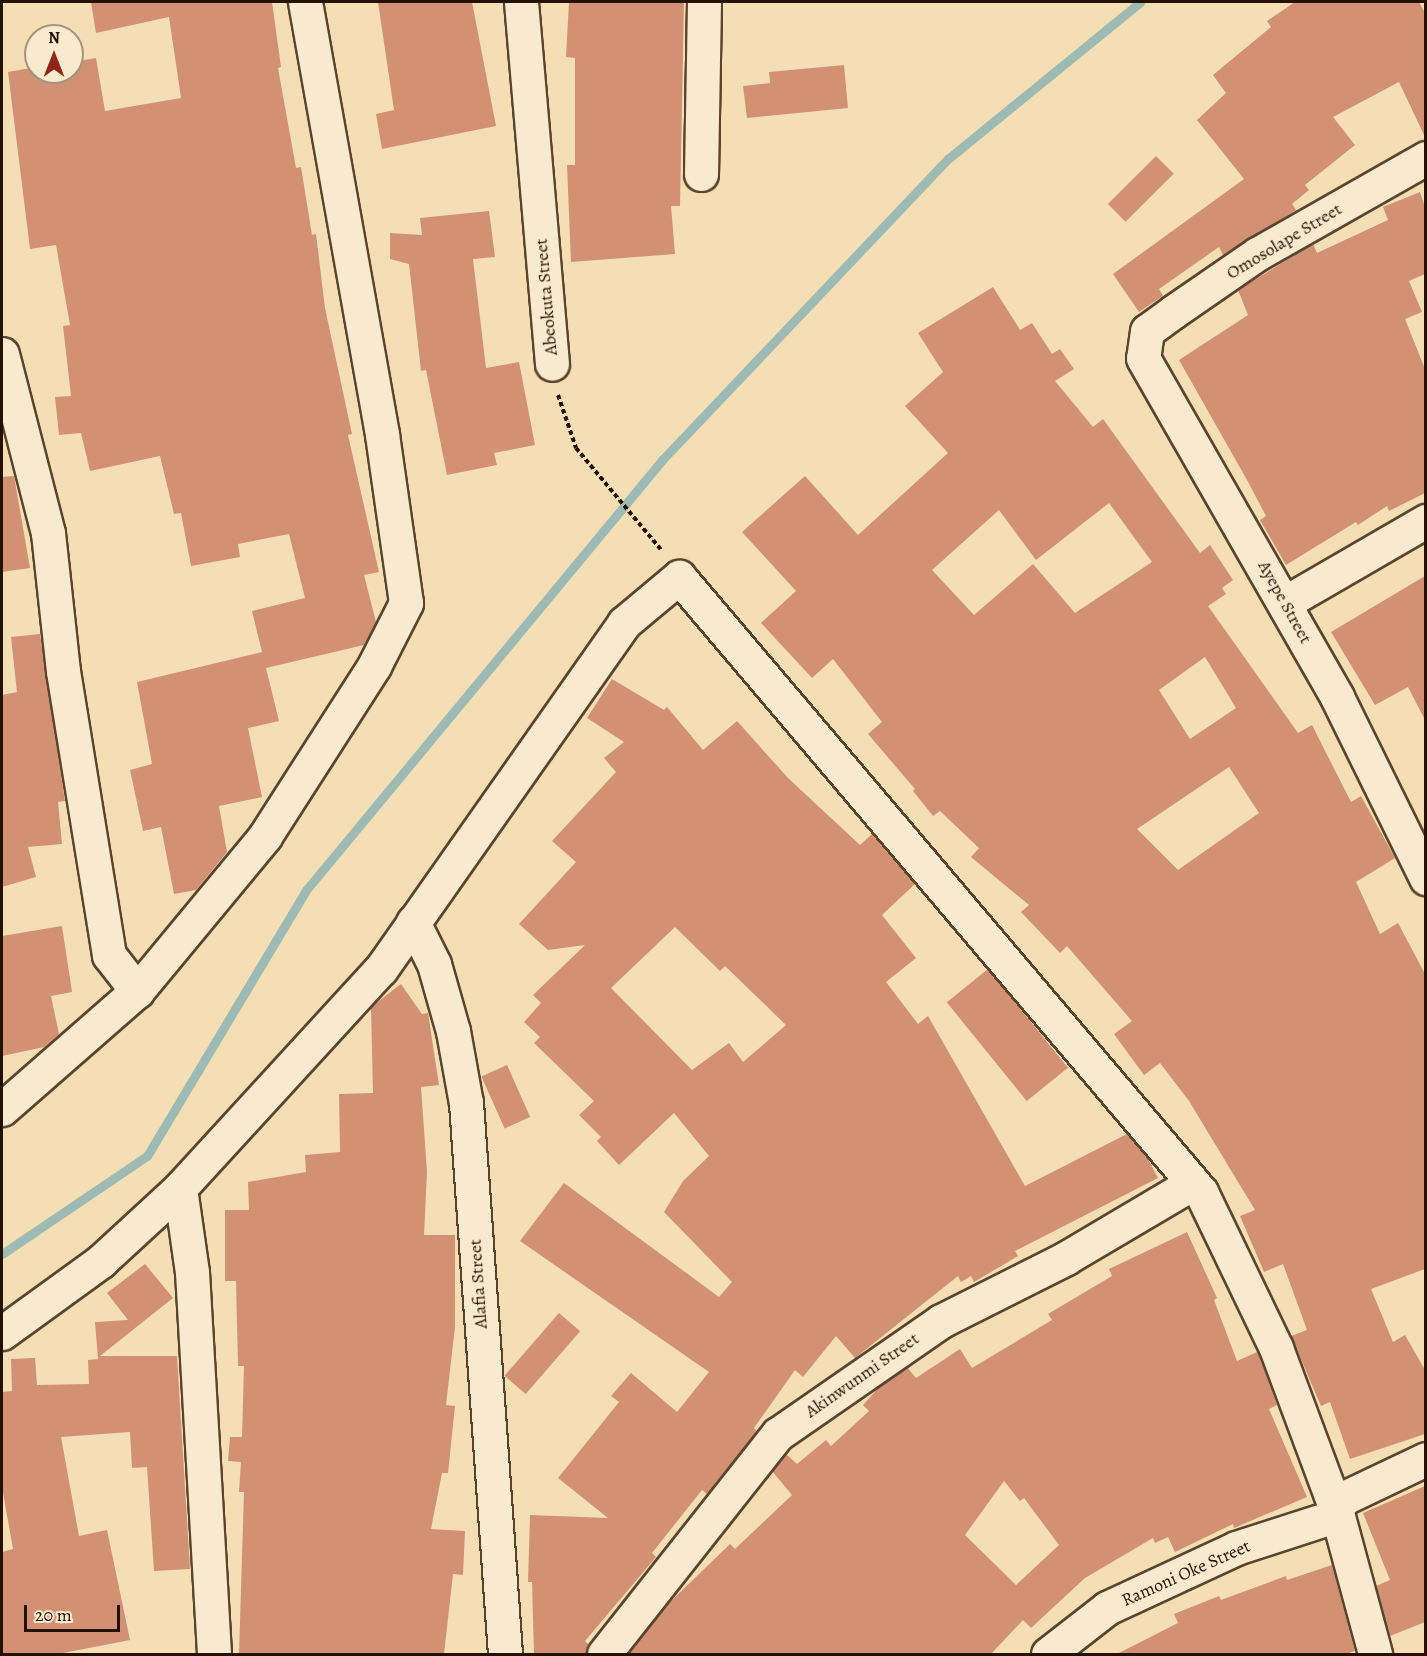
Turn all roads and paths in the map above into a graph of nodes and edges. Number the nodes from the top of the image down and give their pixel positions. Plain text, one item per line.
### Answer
1 (305, 2) edge
2 (521, 2) edge
3 (704, 2) edge
4 (1425, 158) edge
5 (701, 174) dead end
6 (1147, 331) joint
7 (2, 354) edge
8 (552, 364) joint
9 (1425, 521) edge
10 (667, 558) dead end
11 (1286, 602) junction
12 (1425, 878) edge
13 (413, 922) junction
14 (137, 991) junction
15 (2, 1108) edge
16 (1193, 1183) junction
17 (180, 1188) junction
18 (2, 1333) edge
19 (1425, 1459) edge
20 (1336, 1509) junction
21 (214, 1654) edge
22 (505, 1654) edge
23 (604, 1654) edge
24 (1048, 1654) edge
25 (1375, 1654) edge

1 - 14 street
2 - 8 street, Abeokuta Street
3 - 5 street
4 - 6 street, Omosolape Street
6 - 11 street, Ayepe Street
7 - 14 street
8 - 10 path, Abeokuta Street
9 - 11 street
11 - 12 street, Ayepe Street
13 - 16 street
13 - 17 street
13 - 22 street, Alafia Street
14 - 15 street
16 - 20 street
16 - 23 street, Akinwunmi Street
17 - 18 street
17 - 21 street
19 - 20 street, Ramoni Oke Street
20 - 24 street, Ramoni Oke Street
20 - 25 street

